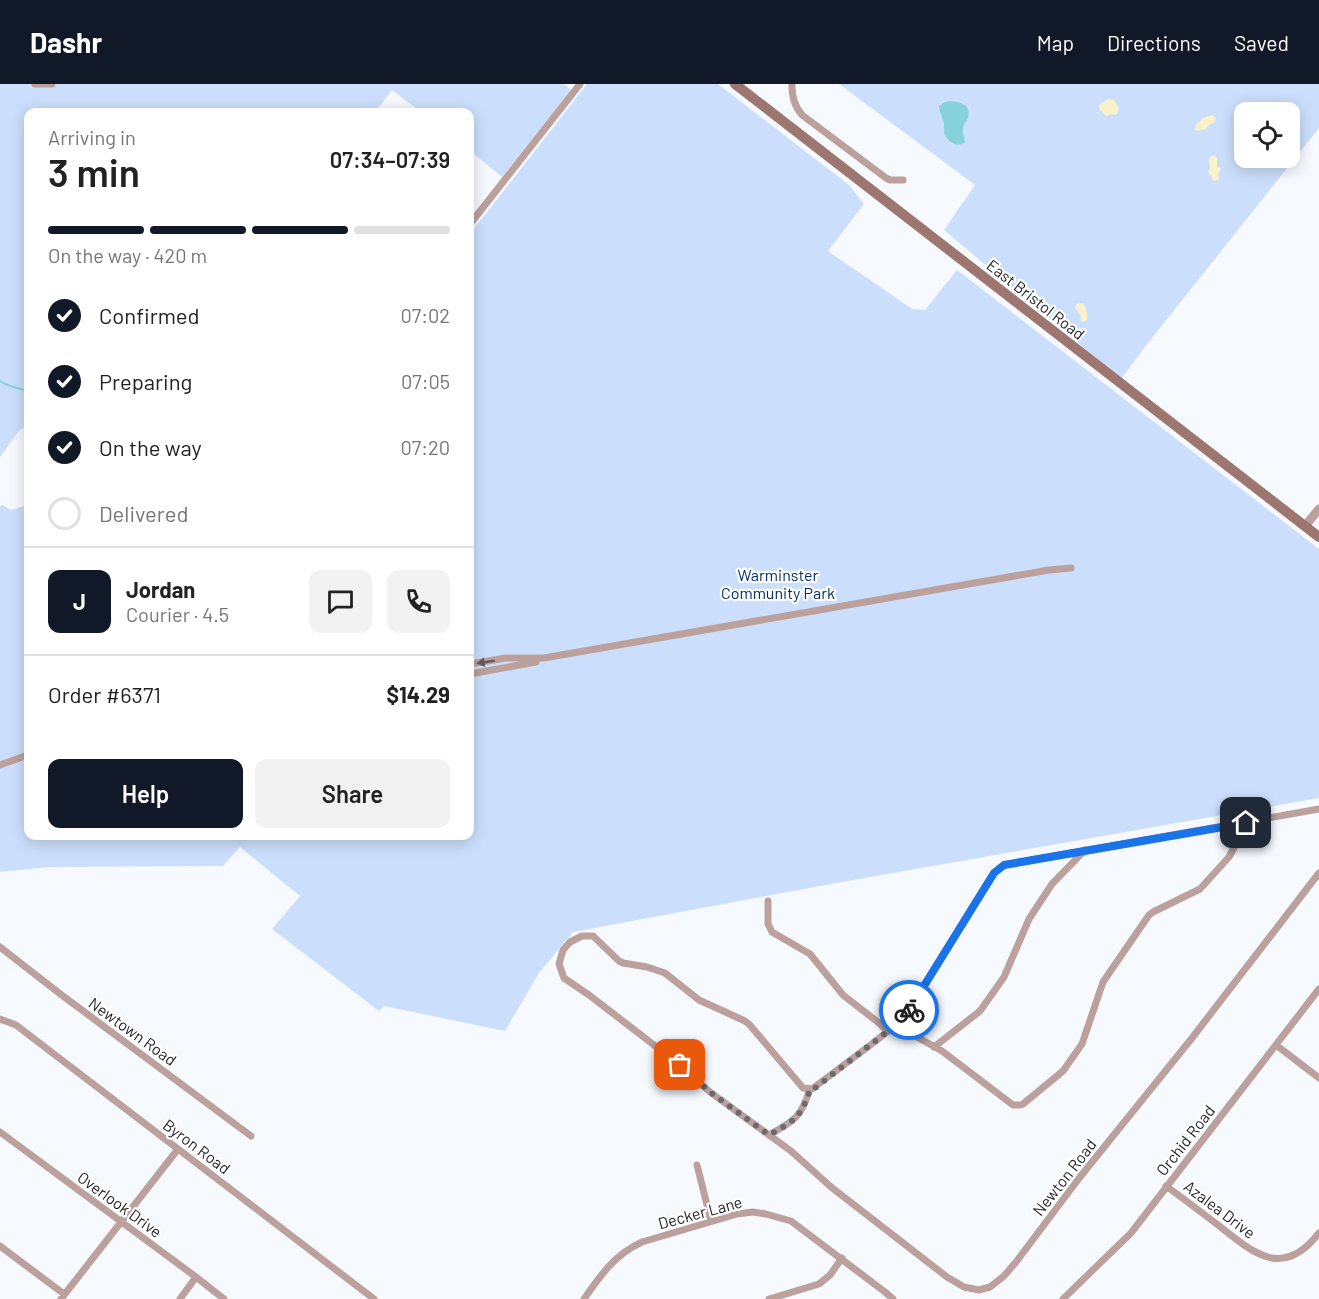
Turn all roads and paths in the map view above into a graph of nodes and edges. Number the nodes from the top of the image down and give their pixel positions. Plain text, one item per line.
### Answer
1 (35, 84) edge
2 (52, 84) edge
3 (580, 84) edge
4 (735, 84) edge
5 (792, 84) edge
6 (748, 88) edge
7 (903, 180) dead end
8 (474, 219) edge
9 (1319, 509) edge
10 (1305, 526) junction
11 (1319, 537) edge
12 (1071, 568) dead end
13 (544, 658) junction
14 (474, 663) edge
15 (474, 673) edge
16 (24, 756) edge
17 (0, 765) edge
18 (1319, 809) edge
19 (1246, 823) junction
20 (1085, 850) junction
21 (1319, 873) edge
22 (768, 901) dead end
23 (0, 947) edge
24 (1319, 989) edge
25 (0, 1020) edge
26 (900, 1020) junction
27 (887, 1031) junction
28 (1276, 1045) junction
29 (934, 1047) junction
30 (1319, 1078) edge
31 (808, 1089) junction
32 (0, 1132) edge
33 (769, 1135) junction
34 (251, 1136) dead end
35 (178, 1149) junction
36 (697, 1165) dead end
37 (1166, 1186) junction
38 (711, 1221) junction
39 (122, 1222) junction
40 (1319, 1233) edge
41 (0, 1246) edge
42 (842, 1258) junction
43 (196, 1277) junction
44 (63, 1297) edge
45 (180, 1299) edge
46 (224, 1299) edge
47 (374, 1299) edge
48 (584, 1299) edge
49 (769, 1299) edge
50 (893, 1299) edge
51 (1064, 1299) edge

1 - 2 street
3 - 8 street
4 - 6 main road, East Bristol Road
5 - 7 street
6 - 10 main road, East Bristol Road
9 - 10 street
10 - 11 main road, East Bristol Road
12 - 13 street
13 -> 14 street
13 - 15 street
16 - 17 street
18 - 19 street
19 - 20 street
19 - 29 street
20 - 26 street
20 - 29 street
21 - 33 street, Newton Road
22 - 27 street
23 - 34 street, Newtown Road
24 - 28 street, Orchid Road
25 - 35 street, Byron Road
26 - 27 street
26 - 29 street
27 - 31 street
28 - 30 street
28 - 37 street, Orchid Road
31 - 33 street
31 - 33 street, Newton Road
32 - 39 street, Overlook Drive
35 - 39 street
35 - 47 street, Byron Road
36 - 38 street
37 - 40 street, Azalea Drive
37 - 51 street, Orchid Road
38 - 42 street, Decker Lane
38 - 48 street, Decker Lane
39 - 43 street, Overlook Drive
39 - 44 street
41 - 44 street
42 - 49 street
42 - 50 street, Decker Lane
43 - 45 street
43 - 46 street, Overlook Drive

